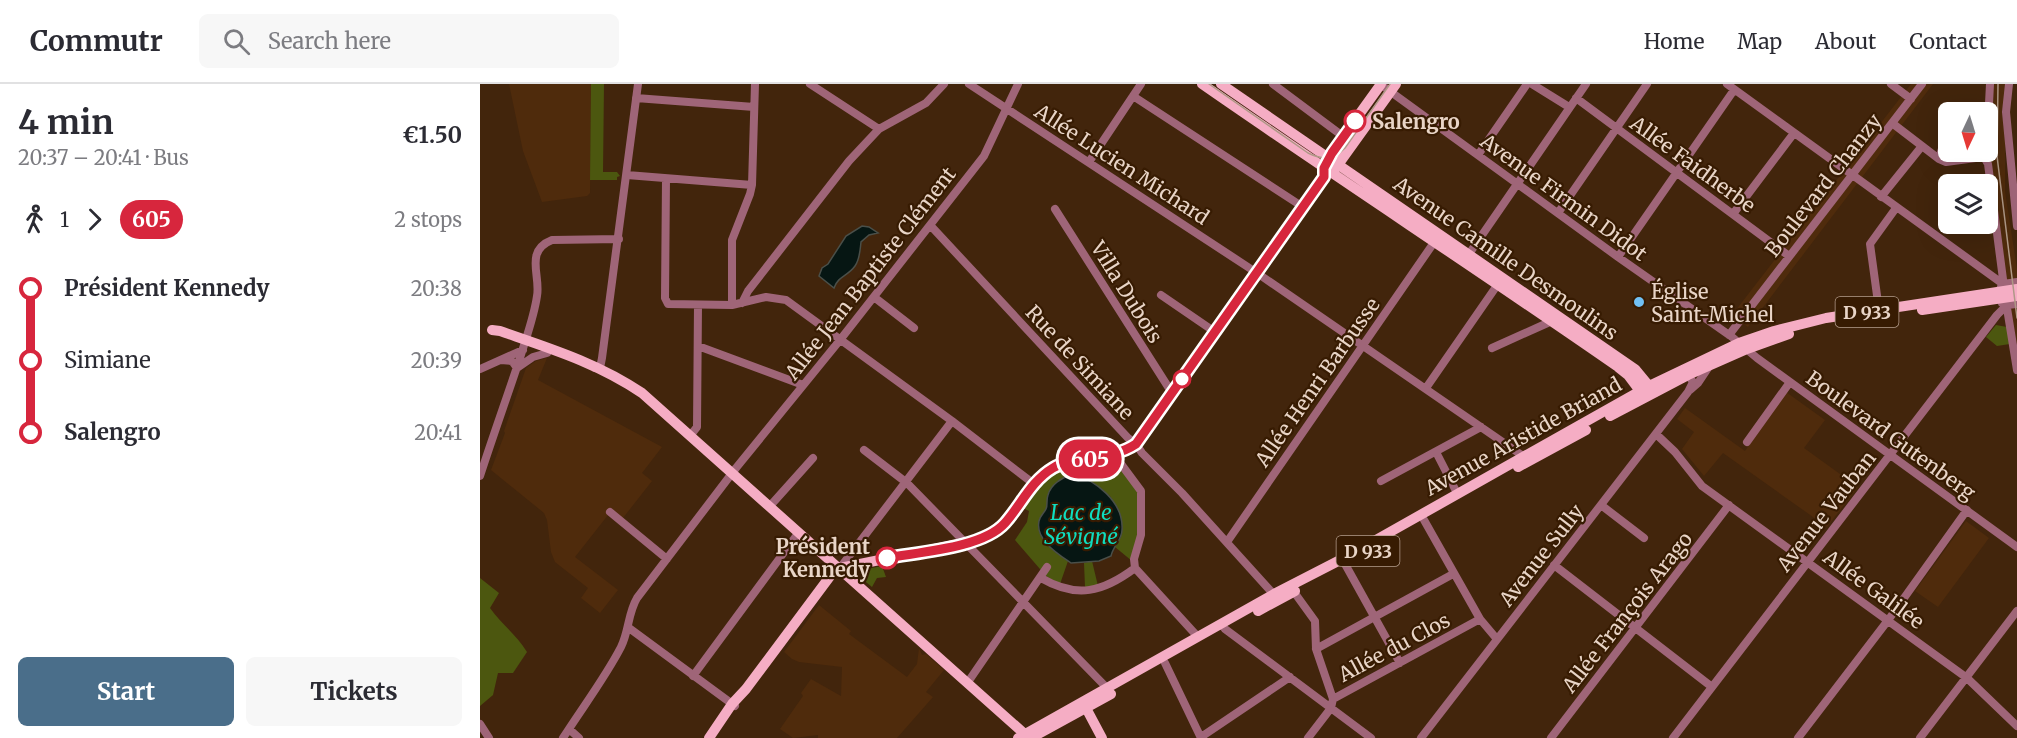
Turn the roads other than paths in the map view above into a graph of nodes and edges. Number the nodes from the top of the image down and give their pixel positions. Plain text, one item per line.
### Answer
1 (638, 84) edge
2 (755, 84) edge
3 (810, 84) edge
4 (944, 84) edge
5 (969, 84) edge
6 (1018, 84) edge
7 (1141, 84) edge
8 (1202, 84) edge
9 (1221, 84) edge
10 (1273, 84) edge
11 (1380, 84) edge
12 (1527, 84) edge
13 (1532, 84) edge
14 (1586, 84) edge
15 (1647, 84) edge
16 (1891, 84) edge
17 (1922, 84) edge
18 (1990, 84) edge
19 (2009, 84) edge
20 (1730, 87) edge
21 (1394, 88) edge
22 (1133, 96) junction
23 (636, 98) junction
24 (1576, 98) junction
25 (1911, 99) junction
26 (1989, 102) edge
27 (754, 107) junction
28 (1569, 107) junction
29 (1006, 108) junction
30 (1892, 123) junction
31 (1617, 128) junction
32 (879, 129) junction
33 (1794, 133) junction
34 (1344, 137) junction
35 (1922, 146) junction
36 (1478, 155) junction
37 (1938, 158) edge
38 (1089, 162) junction
39 (1988, 162) edge
40 (1330, 168) junction
41 (1676, 173) junction
42 (627, 175) junction
43 (1852, 175) junction
44 (666, 178) junction
45 (1517, 183) junction
46 (752, 185) junction
47 (1881, 196) junction
48 (1303, 207) junction
49 (1896, 208) junction
50 (1055, 209) dead end
51 (1558, 213) junction
52 (1733, 214) junction
53 (930, 225) junction
54 (2017, 226) edge
55 (619, 239) junction
56 (1435, 241) junction
57 (1469, 254) junction
58 (1789, 256) junction
59 (1618, 257) junction
60 (1257, 273) junction
61 (2017, 282) edge
62 (1498, 284) junction
63 (2017, 289) edge
64 (1161, 295) dead end
65 (2004, 295) edge
66 (874, 297) junction
67 (742, 303) junction
68 (2017, 304) edge
69 (698, 305) junction
70 (732, 305) junction
71 (1878, 310) junction
72 (1552, 321) junction
73 (480, 326) edge
74 (914, 328) dead end
75 (1215, 332) junction
76 (1729, 335) junction
77 (840, 340) junction
78 (524, 345) junction
79 (1363, 345) junction
80 (698, 346) junction
81 (1743, 346) junction
82 (1492, 348) dead end
83 (547, 353) junction
84 (566, 357) junction
85 (501, 360) junction
86 (1710, 365) junction
87 (517, 368) junction
88 (600, 368) junction
89 (480, 369) edge
90 (2017, 370) edge
91 (1688, 375) junction
92 (1790, 382) junction
93 (803, 385) junction
94 (633, 387) junction
95 (1426, 388) junction
96 (1646, 390) junction
97 (1688, 392) junction
98 (1172, 393) junction
99 (952, 421) junction
100 (1481, 427) junction
101 (1656, 434) junction
102 (690, 436) junction
103 (1747, 442) dead end
104 (1136, 444) junction
105 (864, 450) dead end
106 (1436, 452) junction
107 (1891, 455) junction
108 (1523, 456) junction
109 (813, 458) dead end
110 (1121, 464) dead end
111 (733, 472) junction
112 (480, 476) edge
113 (1381, 481) dead end
114 (907, 483) junction
115 (1034, 484) junction
116 (1457, 493) junction
117 (1600, 505) junction
118 (1730, 505) junction
119 (770, 506) junction
120 (1967, 510) junction
121 (610, 512) dead end
122 (1424, 520) junction
123 (799, 532) junction
124 (1644, 538) dead end
125 (1227, 542) junction
126 (967, 543) junction
127 (2017, 546) edge
128 (667, 559) junction
129 (1808, 562) junction
130 (1345, 564) junction
131 (1554, 565) junction
132 (1047, 567) dead end
133 (840, 568) junction
134 (1135, 568) junction
135 (1454, 574) junction
136 (1041, 578) junction
137 (1294, 592) junction
138 (1276, 597) junction
139 (1024, 602) junction
140 (2017, 611) edge
141 (1374, 618) junction
142 (1480, 619) junction
143 (1888, 620) junction
144 (1223, 626) junction
145 (629, 628) junction
146 (1635, 628) junction
147 (1198, 637) junction
148 (1496, 638) junction
149 (1316, 649) junction
150 (1165, 663) junction
151 (1400, 663) junction
152 (693, 676) junction
153 (1290, 677) junction
154 (1967, 678) junction
155 (968, 682) junction
156 (1712, 687) junction
157 (1107, 688) junction
158 (1332, 703) junction
159 (734, 705) junction
160 (1082, 705) junction
161 (480, 724) edge
162 (2017, 726) edge
163 (569, 729) junction
164 (1027, 737) edge
165 (489, 738) edge
166 (563, 738) edge
167 (579, 738) edge
168 (709, 738) edge
169 (1102, 738) edge
170 (1201, 738) edge
171 (1308, 738) edge
172 (1371, 738) edge
173 (1421, 738) edge
174 (1551, 738) edge
175 (1673, 738) edge
176 (1798, 738) edge
177 (1920, 738) edge

1 - 23 street
2 - 27 street
3 - 32 street
4 - 32 street
5 - 29 street, Allée Lucien Michard
6 - 29 street, Allée Jean Baptiste Clément
7 - 22 street
8 - 40 main road
9 - 40 main road
10 - 34 street
11 - 21 street, Avenue Firmin Didot
11 - 34 main road
12 - 36 street
13 - 28 street
14 - 24 street
15 - 31 street
16 - 25 street
17 - 25 street, Boulevard Chanzy
18 - 26 street
19 - 54 street
20 - 33 street
20 - 41 street
21 - 36 street, Avenue Firmin Didot
21 - 40 main road
22 - 38 street
22 - 48 street
23 - 27 street
23 - 42 street
24 - 28 street
24 - 31 street, Allée Faidherbe
25 - 30 street, Boulevard Chanzy
27 - 46 street
28 - 45 street
29 - 38 street, Allée Lucien Michard
29 - 53 street, Allée Jean Baptiste Clément
30 - 35 street
30 - 43 street, Boulevard Chanzy
31 - 41 street, Allée Faidherbe
31 - 51 street
32 - 67 street
33 - 43 street
33 - 52 street
34 - 40 main road
35 - 37 street
35 - 47 street
36 - 45 street, Avenue Firmin Didot
38 - 60 street, Allée Lucien Michard
39 - 65 street
40 - 48 main road
40 - 56 main road, Avenue Camille Desmoulins
40 - 57 main road, Avenue Camille Desmoulins
41 - 52 street, Allée Faidherbe
41 - 59 street
42 - 44 street
42 - 55 street
43 - 47 street
43 - 58 street, Boulevard Chanzy
44 - 46 street
44 - 69 street
45 - 51 street, Avenue Firmin Didot
45 - 57 street
46 - 70 street
47 - 49 street
48 - 60 main road
49 - 65 street
49 - 71 street
50 - 98 street, Villa Dubois
51 - 59 street, Avenue Firmin Didot
52 - 58 street, Allée Faidherbe
53 - 66 street, Allée Jean Baptiste Clément
53 - 104 street, Rue de Simiane
55 - 78 street
55 - 88 street
56 - 62 main road, Avenue Camille Desmoulins
56 - 79 street, Allée Henri Barbusse
57 - 96 main road, Avenue Camille Desmoulins
58 - 76 street, Boulevard Chanzy
59 - 76 street, Avenue Firmin Didot
60 - 75 main road
60 - 79 street, Allée Lucien Michard
61 - 65 street
62 - 72 main road, Avenue Camille Desmoulins
62 - 95 street
63 - 65 main road, Avenue Aristide Briand / D 933
64 - 75 street
65 - 68 street
65 - 71 main road, Avenue Aristide Briand / D 933
65 - 81 main road, Avenue Aristide Briand / D 933
65 - 90 street
65 - 107 street, Avenue Vauban
66 - 74 street
66 - 77 street, Allée Jean Baptiste Clément
67 - 70 street
67 - 77 street
69 - 70 street
69 - 80 street
71 - 81 main road, Avenue Aristide Briand / D 933
72 - 82 street
72 - 96 main road, Avenue Camille Desmoulins
73 - 78 main road
75 - 98 main road
76 - 81 street, Avenue Firmin Didot
77 - 93 street, Allée Jean Baptiste Clément
77 - 99 street
78 - 83 main road
78 - 84 main road
78 - 85 street
78 - 87 street
79 - 95 street, Allée Lucien Michard
79 - 125 street, Allée Henri Barbusse
80 - 93 street
80 - 102 street
81 - 86 main road, Avenue Aristide Briand / D 933
81 - 92 street, Boulevard Gutenberg
81 - 96 main road, Avenue Aristide Briand / D 933
83 - 84 main road
83 - 87 street
84 - 88 main road
84 - 94 main road
85 - 87 street
85 - 89 street
86 - 91 main road, Avenue Aristide Briand / D 933
86 - 97 street, Avenue Sully
87 - 112 street
88 - 94 main road
91 - 96 main road, Avenue Aristide Briand / D 933
91 - 97 street
92 - 103 street
92 - 107 street, Boulevard Gutenberg
93 - 111 street, Allée Jean Baptiste Clément
94 - 102 main road
95 - 100 street, Allée Lucien Michard
96 - 108 main road, Avenue Aristide Briand / D 933
96 - 122 main road, Avenue Aristide Briand / D 933
97 - 101 street, Avenue Sully
98 - 104 main road
99 - 114 street
99 - 115 street
100 - 106 street
100 - 108 street, Allée Lucien Michard
101 - 117 street, Avenue Sully
101 - 118 street, Allée Galilée
102 - 111 main road
104 - 115 main road
104 - 125 street, Rue de Simiane
105 - 114 street
106 - 113 street
106 - 116 street
107 - 120 street, Boulevard Gutenberg
107 - 129 street, Avenue Vauban
108 - 116 main road, Avenue Aristide Briand / D 933
109 - 119 street
110 - 134 street
111 - 119 main road
111 - 128 street, Allée Jean Baptiste Clément
114 - 126 street
114 - 133 street
115 - 126 main road
116 - 138 main road, Avenue Aristide Briand / D 933
117 - 124 street
117 - 131 street, Avenue Sully
118 - 129 street, Allée Galilée
118 - 146 street, Allée François Arago
119 - 123 main road
120 - 127 street, Boulevard Gutenberg
120 - 143 street
121 - 128 street
122 - 130 main road, Avenue Aristide Briand / D 933
122 - 135 street
123 - 133 main road
123 - 152 street
125 - 138 street, Rue de Simiane
126 - 133 main road
126 - 139 street
128 - 145 street, Allée Jean Baptiste Clément
129 - 143 street, Allée Galilée
129 - 156 street, Avenue Vauban
130 - 137 main road, Avenue Aristide Briand / D 933
130 - 141 street
131 - 146 street
131 - 148 street, Avenue Sully
132 - 136 street
133 - 155 main road
133 - 159 main road
134 - 136 street
134 - 147 street
135 - 141 street
135 - 142 street
136 - 139 street
137 - 138 main road, Avenue Aristide Briand / D 933
137 - 149 street
138 - 144 main road, Avenue Aristide Briand / D 933
139 - 155 street
139 - 157 street
140 - 154 street
141 - 149 street
141 - 151 street
142 - 148 street
142 - 151 street, Allée du Clos
143 - 154 street, Allée Galilée
143 - 176 street
144 - 147 main road, Avenue Aristide Briand / D 933
144 - 150 main road, Avenue Aristide Briand / D 933
144 - 153 street
145 - 152 street
145 - 163 street, Allée Jean Baptiste Clément
146 - 156 street
146 - 174 street, Allée François Arago
147 - 157 main road, Avenue Aristide Briand / D 933
148 - 173 street, Avenue Sully
149 - 158 street
150 - 160 main road, Avenue Aristide Briand / D 933
150 - 170 street
151 - 158 street, Allée du Clos
152 - 159 street
153 - 158 street
153 - 170 street
154 - 162 street, Allée Galilée
154 - 177 street
155 - 164 main road
156 - 175 street, Avenue Vauban
157 - 160 main road, Avenue Aristide Briand / D 933
158 - 171 street
158 - 172 street
159 - 168 main road
160 - 164 main road, Avenue Aristide Briand / D 933
160 - 164 main road, Avenue Aristide Briand / D 933
160 - 169 main road
161 - 165 street
163 - 166 street, Allée Jean Baptiste Clément
163 - 167 street

